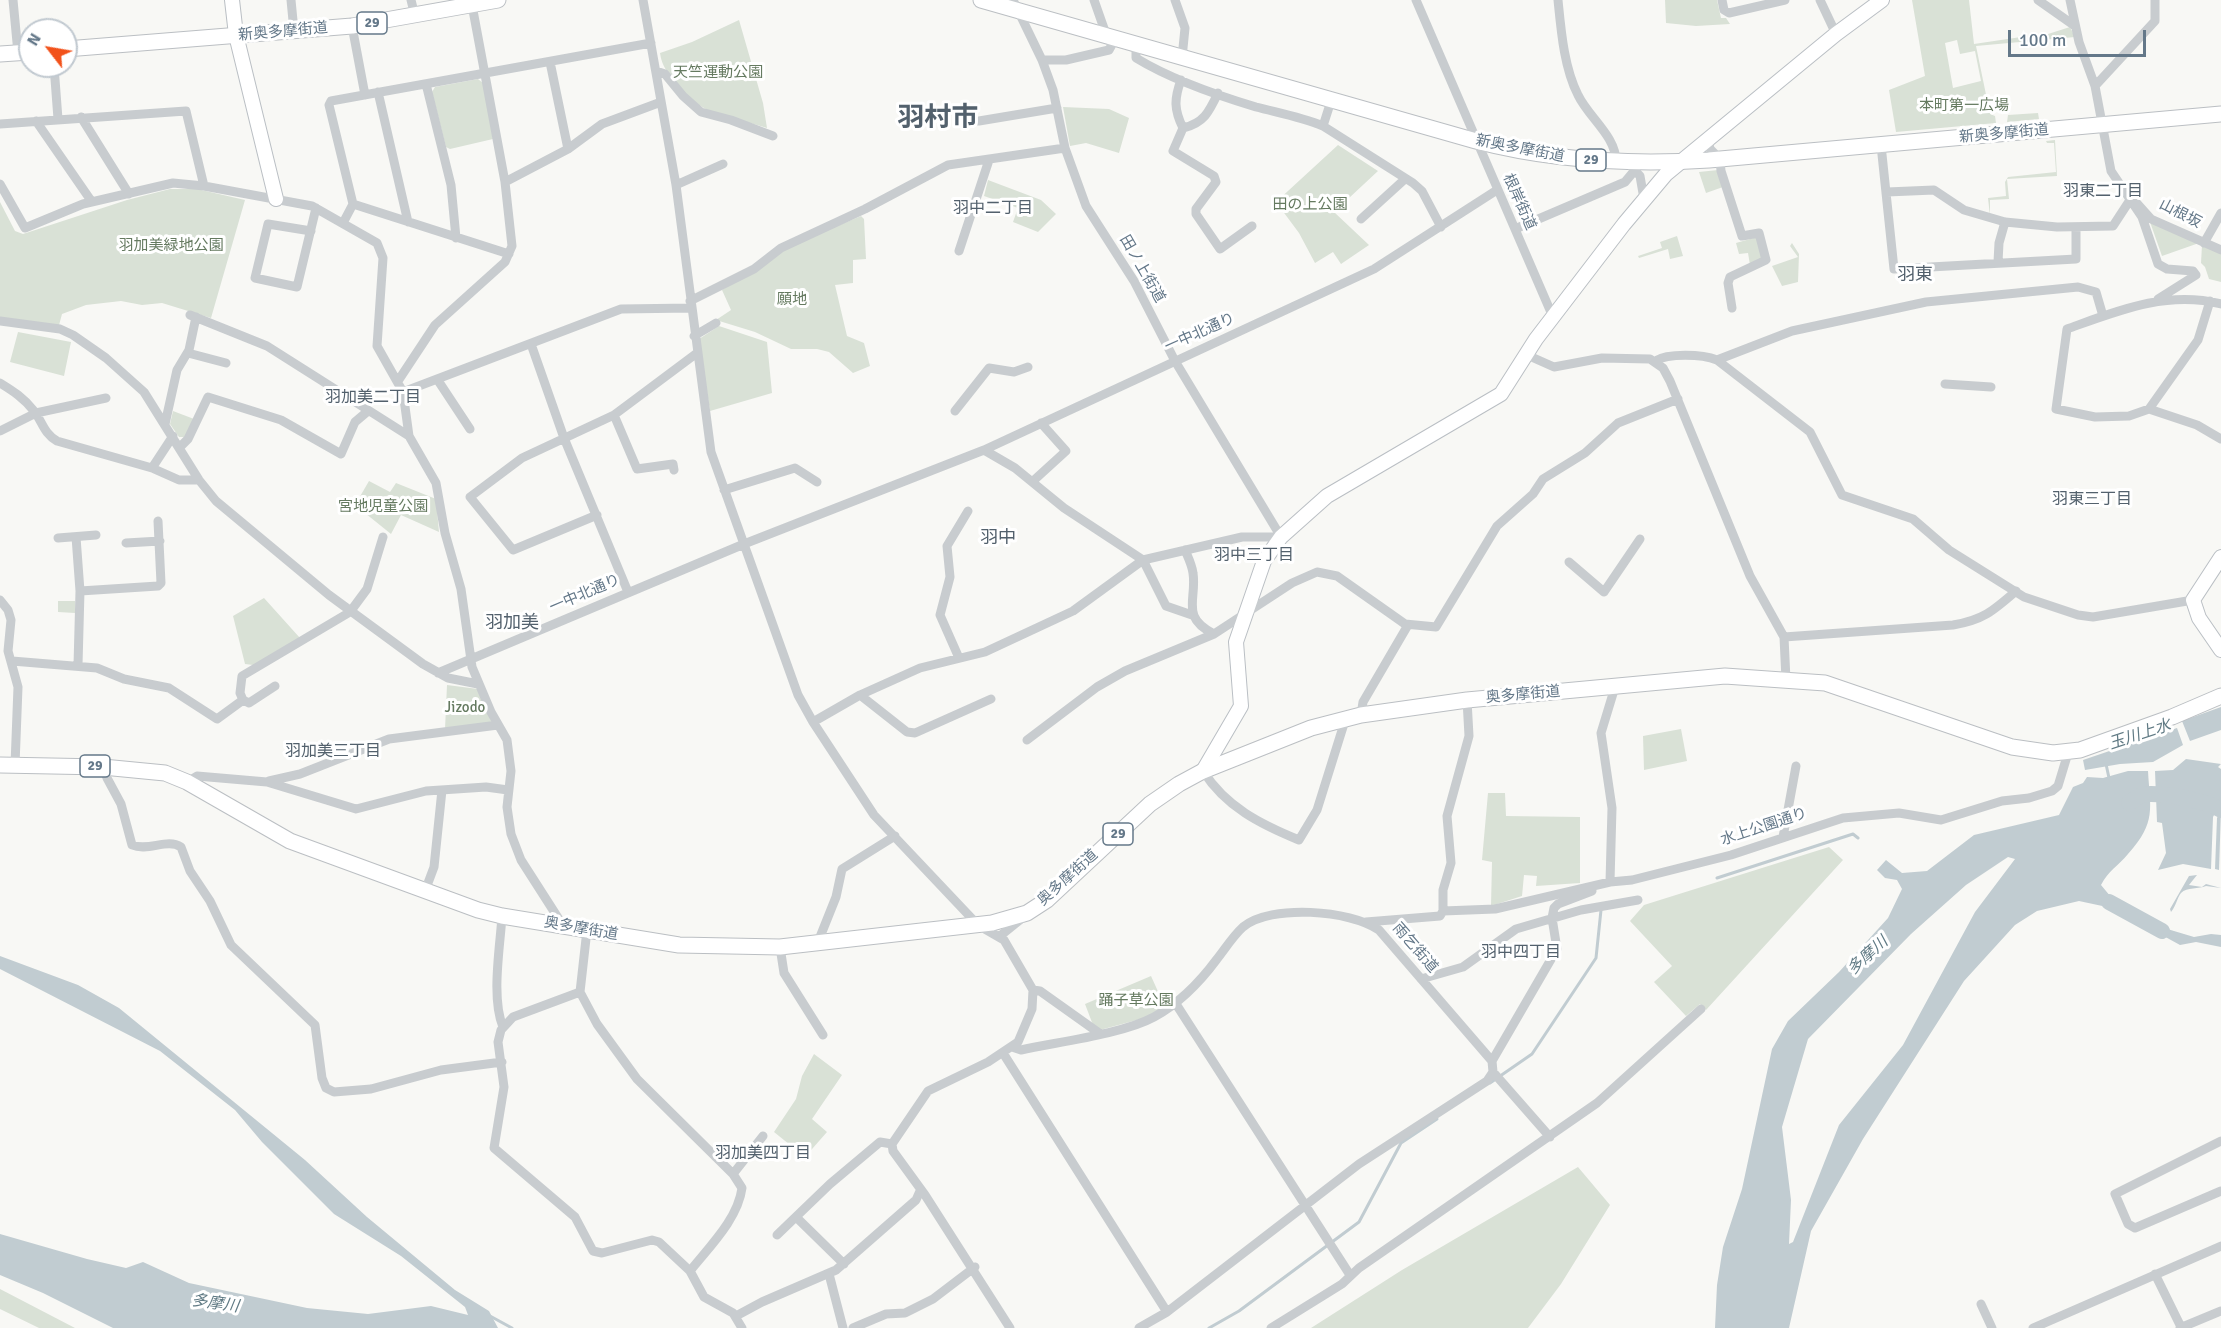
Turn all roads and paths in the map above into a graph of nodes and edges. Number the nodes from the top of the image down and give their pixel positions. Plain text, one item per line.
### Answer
1 (13, 0) edge
2 (232, 0) edge
3 (291, 0) edge
4 (411, 0) edge
5 (498, 0) edge
6 (643, 0) edge
7 (981, 0) edge
8 (1094, 0) edge
9 (1175, 0) edge
10 (1416, 0) edge
11 (1558, 0) edge
12 (1722, 0) edge
13 (1785, 0) edge
14 (1820, 0) edge
15 (1882, 0) edge
16 (2038, 0) edge
17 (2070, 0) edge
18 (2156, 0) edge
19 (472, 5) junction
20 (1015, 5) edge
21 (415, 16) junction
22 (18, 24) edge
23 (352, 26) junction
24 (2075, 27) junction
25 (294, 31) junction
26 (1836, 34) junction
27 (240, 35) junction
28 (1111, 38) junction
29 (651, 44) junction
30 (1136, 45) junction
31 (78, 48) edge
32 (18, 52) edge
33 (0, 54) edge
34 (1182, 58) junction
35 (1042, 60) junction
36 (550, 62) junction
37 (656, 71) junction
38 (485, 74) junction
39 (55, 78) edge
40 (1181, 80) junction
41 (426, 84) junction
42 (2096, 86) junction
43 (378, 92) junction
44 (1218, 93) junction
45 (365, 95) junction
46 (1331, 101) junction
47 (661, 102) junction
48 (1057, 108) junction
49 (2221, 114) edge
50 (81, 117) junction
51 (58, 119) junction
52 (36, 121) junction
53 (979, 121) dead end
54 (0, 124) edge
55 (2104, 125) junction
56 (1323, 126) junction
57 (1184, 128) junction
58 (774, 136) dead end
59 (1708, 139) junction
60 (1476, 141) junction
61 (1881, 145) junction
62 (1065, 148) junction
63 (568, 149) junction
64 (1720, 159) junction
65 (989, 160) junction
66 (1679, 162) junction
67 (723, 164) dead end
68 (1626, 165) junction
69 (1405, 179) junction
70 (505, 182) junction
71 (676, 185) junction
72 (204, 186) junction
73 (1, 187) edge
74 (1497, 189) junction
75 (1887, 192) junction
76 (129, 194) junction
77 (1644, 199) junction
78 (280, 200) junction
79 (2130, 200) junction
80 (92, 202) junction
81 (353, 204) junction
82 (316, 208) junction
83 (2221, 213) edge
84 (1361, 219) dead end
85 (408, 222) junction
86 (2005, 222) junction
87 (343, 223) junction
88 (1252, 226) dead end
89 (1441, 227) junction
90 (2076, 227) junction
91 (1515, 229) junction
92 (310, 231) junction
93 (456, 238) junction
94 (2204, 243) junction
95 (2221, 250) edge
96 (959, 251) dead end
97 (508, 254) junction
98 (1998, 262) junction
99 (2156, 300) junction
100 (2210, 302) junction
101 (690, 304) junction
102 (2221, 304) edge
103 (1732, 308) dead end
104 (2103, 316) junction
105 (1553, 317) junction
106 (0, 322) edge
107 (716, 323) dead end
108 (694, 336) junction
109 (531, 344) junction
110 (188, 353) junction
111 (697, 353) junction
112 (1532, 358) junction
113 (1717, 360) junction
114 (1175, 361) junction
115 (1654, 361) junction
116 (226, 363) dead end
117 (1028, 367) dead end
118 (437, 379) junction
119 (398, 381) junction
120 (0, 383) edge
121 (1945, 384) dead end
122 (1991, 387) dead end
123 (403, 392) junction
124 (106, 399) dead end
125 (1678, 399) junction
126 (2149, 409) junction
127 (368, 411) junction
128 (954, 411) dead end
129 (36, 413) junction
130 (614, 415) junction
131 (1041, 423) junction
132 (165, 424) junction
133 (470, 429) dead end
134 (0, 431) edge
135 (173, 436) junction
136 (409, 436) junction
137 (564, 438) junction
138 (2221, 439) edge
139 (180, 447) junction
140 (984, 450) junction
141 (152, 468) junction
142 (674, 470) dead end
143 (199, 480) junction
144 (817, 482) dead end
145 (1032, 482) junction
146 (724, 490) junction
147 (968, 512) dead end
148 (597, 515) junction
149 (158, 521) dead end
150 (96, 535) dead end
151 (76, 537) junction
152 (383, 537) dead end
153 (1281, 537) junction
154 (58, 538) dead end
155 (1640, 539) dead end
156 (160, 541) junction
157 (126, 543) dead end
158 (744, 544) junction
159 (1185, 550) junction
160 (2221, 557) edge
161 (1143, 560) junction
162 (1569, 562) dead end
163 (80, 591) junction
164 (2016, 591) junction
165 (628, 592) junction
166 (0, 600) edge
167 (2193, 600) junction
168 (350, 612) junction
169 (1192, 615) junction
170 (1242, 617) junction
171 (1408, 625) junction
172 (1215, 634) junction
173 (1784, 637) junction
174 (2221, 650) edge
175 (472, 658) junction
176 (959, 658) junction
177 (12, 661) junction
178 (78, 665) junction
179 (438, 673) junction
180 (1786, 680) junction
181 (478, 684) junction
182 (275, 686) dead end
183 (1615, 687) junction
184 (860, 695) junction
185 (2221, 696) edge
186 (991, 699) dead end
187 (243, 700) junction
188 (1467, 700) junction
189 (1361, 715) junction
190 (1340, 719) junction
191 (813, 722) junction
192 (498, 725) junction
193 (1027, 740) dead end
194 (2068, 753) junction
195 (8, 765) edge
196 (103, 766) junction
197 (1796, 766) dead end
198 (1203, 771) junction
199 (187, 782) junction
200 (267, 782) junction
201 (508, 789) junction
202 (442, 790) junction
203 (895, 836) junction
204 (1783, 837) junction
205 (1610, 882) junction
206 (425, 891) junction
207 (1638, 900) dead end
208 (1443, 911) junction
209 (1027, 913) junction
210 (502, 916) junction
211 (1552, 918) junction
212 (1364, 922) junction
213 (562, 924) junction
214 (978, 925) junction
215 (587, 930) junction
216 (1000, 936) junction
217 (818, 942) junction
218 (780, 946) junction
219 (1421, 979) junction
220 (1033, 990) junction
221 (580, 992) junction
222 (1176, 1004) junction
223 (1701, 1009) dead end
224 (503, 1027) junction
225 (1099, 1033) junction
226 (823, 1035) dead end
227 (1012, 1047) junction
228 (1003, 1053) junction
229 (1492, 1061) junction
230 (502, 1062) junction
231 (1498, 1075) junction
232 (763, 1136) dead end
233 (1550, 1137) junction
234 (2221, 1140) edge
235 (892, 1144) junction
236 (733, 1174) junction
237 (920, 1191) junction
238 (2221, 1191) edge
239 (1305, 1207) junction
240 (796, 1217) junction
241 (777, 1235) dead end
242 (2221, 1246) edge
243 (844, 1264) junction
244 (974, 1268) junction
245 (690, 1271) junction
246 (829, 1274) junction
247 (2156, 1274) junction
248 (1350, 1275) junction
249 (1981, 1304) dead end
250 (2221, 1311) edge
251 (1167, 1312) junction
252 (736, 1316) junction
253 (742, 1328) edge
254 (843, 1328) edge
255 (853, 1328) edge
256 (1010, 1328) edge
257 (1139, 1328) edge
258 (1271, 1328) edge
259 (1992, 1328) edge
260 (2033, 1328) edge
261 (2180, 1328) edge

1 - 22 street
2 - 27 street
3 - 25 street
4 - 21 street
5 - 19 main road, 新奥多摩街道 / 29
6 - 29 street
7 - 20 main road, 新奥多摩街道 / 29
8 - 28 street
9 - 34 street
10 - 60 street, 根岸街道
11 - 68 street
12 - 13 street
14 - 26 street
15 - 26 street
16 - 24 street
17 - 24 street
18 - 42 street
19 - 21 main road, 新奥多摩街道 / 29
19 - 38 street
20 - 28 main road, 新奥多摩街道 / 29
20 - 35 street, 田ノ上街道
21 - 23 main road, 新奥多摩街道 / 29
23 - 25 main road, 新奥多摩街道 / 29
23 - 45 street
24 - 42 street
25 - 27 main road, 新奥多摩街道 / 29
26 - 59 street
27 - 31 main road, 新奥多摩街道 / 29
27 - 78 street
28 - 30 main road, 新奥多摩街道 / 29
28 - 35 street
29 - 36 street
29 - 37 street
30 - 34 main road, 新奥多摩街道 / 29
30 - 40 street
32 - 33 main road
34 - 46 main road, 新奥多摩街道 / 29
35 - 48 street, 田ノ上街道
36 - 38 street
36 - 63 street
37 - 47 street
37 - 58 street
38 - 41 street
38 - 70 street
39 - 51 street
40 - 44 street
40 - 57 street
41 - 43 street
41 - 93 street
42 - 55 street
43 - 45 street
43 - 85 street
44 - 56 street
44 - 57 street
45 - 81 street
46 - 56 street
46 - 60 main road, 新奥多摩街道 / 29
47 - 63 street
47 - 71 street
48 - 53 street
48 - 62 street, 田ノ上街道
49 - 55 main road, 新奥多摩街道 / 29
50 - 51 street
50 - 72 street
50 - 76 street
51 - 52 street
52 - 54 street
52 - 80 street
55 - 61 main road, 新奥多摩街道 / 29
55 - 79 street
56 - 69 street
57 - 88 street
59 - 64 street
59 - 66 street
60 - 68 main road, 新奥多摩街道 / 29
60 - 74 street, 根岸街道
61 - 64 main road, 新奥多摩街道 / 29
61 - 75 street
62 - 65 street
62 - 114 street, 田ノ上街道
63 - 70 street
64 - 66 main road, 新奥多摩街道 / 29
64 - 103 street
65 - 96 street
65 - 101 street
66 - 68 main road, 新奥多摩街道 / 29
66 - 77 street
67 - 71 street
68 - 77 street
68 - 91 street
69 - 84 street
69 - 89 street
70 - 97 street
71 - 101 street
72 - 76 street
72 - 78 street
73 - 80 street
74 - 89 street, 一中北通り
74 - 91 street, 根岸街道
75 - 86 street
75 - 98 street
76 - 80 street
77 - 105 street
78 - 82 street
79 - 90 street
79 - 94 street, 山根坂
79 - 99 street
81 - 85 street
81 - 87 street
82 - 87 street
82 - 92 street
83 - 94 street
85 - 93 street
86 - 90 street
86 - 98 street
87 - 119 street
89 - 114 street, 一中北通り
90 - 98 street
91 - 105 street, 根岸街道
92 - 92 street
93 - 97 street
94 - 95 street, 山根坂
97 - 119 street
99 - 100 street
99 - 104 street
100 - 102 street
100 - 126 street
101 - 108 street
101 - 109 street
104 - 113 street
104 - 126 street
105 - 112 street
106 - 132 street
107 - 108 street
108 - 111 street
109 - 118 street
109 - 137 street
110 - 116 street
110 - 127 street
110 - 132 street
111 - 130 street
111 - 146 street
112 - 115 street
112 - 153 street
113 - 115 street
113 - 164 street
114 - 131 street, 一中北通り
114 - 153 street, 田ノ上街道
115 - 125 street
117 - 128 street
118 - 123 street
118 - 133 street
119 - 123 street
120 - 129 street
121 - 122 street
123 - 136 street
124 - 129 street
125 - 171 street
125 - 173 street
126 - 138 street
127 - 136 street
127 - 139 street
129 - 134 street
129 - 141 street
130 - 137 street
130 - 142 street
131 - 140 street, 一中北通り
131 - 145 street
132 - 135 street
135 - 139 street
135 - 141 street
136 - 175 street
137 - 148 street
137 - 148 street
139 - 143 street
140 - 145 street
140 - 158 street, 一中北通り
141 - 143 street
143 - 168 street
144 - 146 street
145 - 161 street
146 - 158 street
147 - 176 street
148 - 165 street
149 - 156 street
150 - 151 street
151 - 154 street
151 - 163 street
152 - 168 street
153 - 159 street
153 - 170 street
155 - 162 street
156 - 157 street
156 - 163 street
158 - 165 street, 一中北通り
158 - 191 street
159 - 161 street
159 - 169 street
160 - 167 street
161 - 169 street
161 - 176 street
163 - 178 street
164 - 167 street
164 - 173 street
165 - 175 street, 一中北通り
166 - 177 street
167 - 174 street
168 - 179 street
168 - 187 street
169 - 172 street
170 - 171 street
170 - 172 street
170 - 198 street
171 - 189 street
172 - 193 street
173 - 180 street
175 - 179 street, 一中北通り
175 - 181 street
176 - 184 street
177 - 178 street
177 - 195 street
178 - 187 street
179 - 181 street
180 - 183 main road, 奥多摩街道 / 29
180 - 194 main road, 奥多摩街道 / 29
181 - 192 street
182 - 187 street
183 - 188 main road, 奥多摩街道 / 29
183 - 205 street
184 - 186 street
184 - 191 street
185 - 194 main road, 奥多摩街道 / 29
188 - 189 main road, 奥多摩街道 / 29
188 - 208 street
189 - 190 main road, 奥多摩街道 / 29
190 - 198 main road, 奥多摩街道 / 29
190 - 198 street
191 - 203 street
192 - 200 street
192 - 201 street
194 - 204 street, 水上公園通り
195 - 196 main road, 奥多摩街道 / 29
196 - 199 main road, 奥多摩街道 / 29
196 - 230 street
197 - 204 street
198 - 209 main road, 奥多摩街道 / 29
199 - 200 street
199 - 206 main road, 奥多摩街道 / 29
200 - 202 street
201 - 202 street
201 - 213 street
202 - 206 street
203 - 214 street
203 - 217 street
204 - 205 street, 水上公園通り
205 - 208 street, 水上公園通り
205 - 211 street
206 - 210 main road, 奥多摩街道 / 29
207 - 211 street
208 - 212 street, 雨乞街道
209 - 214 main road, 奥多摩街道 / 29
209 - 216 street
210 - 213 main road, 奥多摩街道 / 29
210 - 224 street
211 - 219 street
211 - 229 street
212 - 219 street, 雨乞街道
212 - 222 street
213 - 215 main road, 奥多摩街道 / 29
214 - 216 street
214 - 217 main road, 奥多摩街道 / 29
215 - 218 main road, 奥多摩街道 / 29
215 - 221 street
216 - 220 street
217 - 218 main road, 奥多摩街道 / 29
218 - 226 street
219 - 229 street, 雨乞街道
220 - 225 street
220 - 227 street
221 - 224 street
221 - 236 street
222 - 225 street
222 - 239 street
223 - 233 street
224 - 230 street
225 - 227 street
227 - 228 street
228 - 235 street
228 - 251 street
229 - 231 street
230 - 245 street
231 - 233 street
231 - 239 street
232 - 236 street
233 - 248 street
234 - 238 street
235 - 237 street
235 - 240 street
236 - 245 street
237 - 243 street
237 - 244 street
239 - 248 street
239 - 251 street
240 - 241 street
240 - 243 street
242 - 247 street
243 - 246 street
244 - 255 street
244 - 256 street
245 - 252 street
246 - 252 street
246 - 254 street
247 - 260 street
247 - 261 street
248 - 258 street
249 - 259 street
250 - 261 street
251 - 257 street
252 - 253 street

